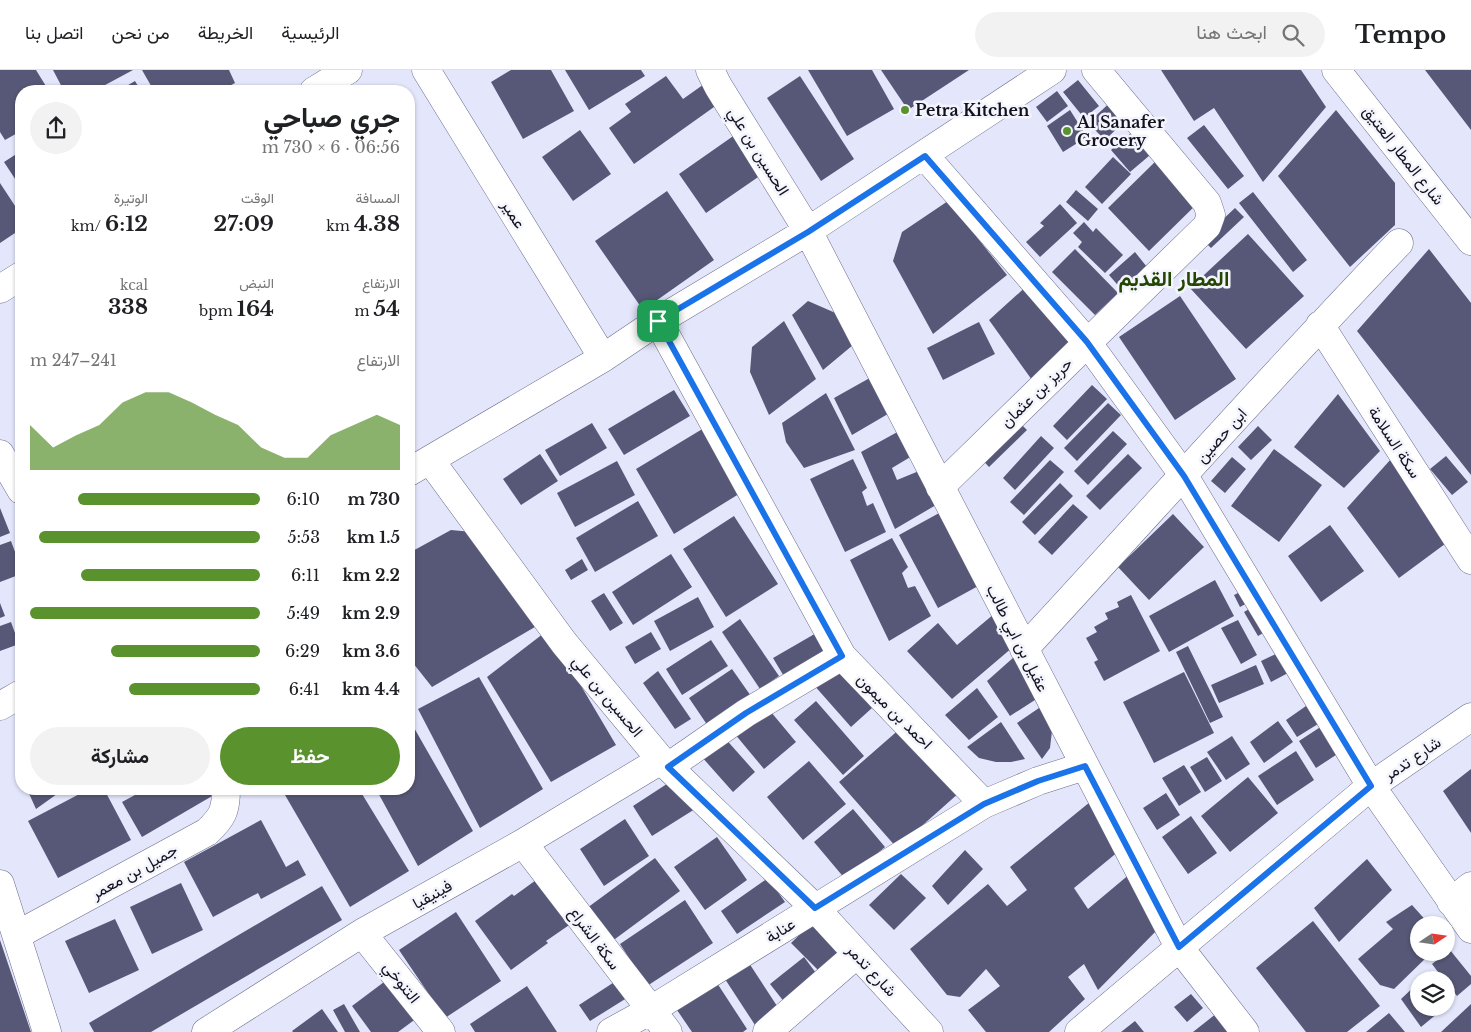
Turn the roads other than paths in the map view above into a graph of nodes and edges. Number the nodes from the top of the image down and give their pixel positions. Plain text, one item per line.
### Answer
1 (348, 70) edge
2 (426, 70) edge
3 (710, 70) edge
4 (1052, 70) edge
5 (1096, 70) edge
6 (1336, 70) edge
7 (324, 85) edge
8 (925, 156) junction
9 (808, 232) junction
10 (1471, 241) edge
11 (1399, 243) dead end
12 (15, 280) edge
13 (0, 289) edge
14 (658, 321) junction
15 (1320, 325) junction
16 (1087, 342) junction
17 (603, 358) junction
18 (0, 454) edge
19 (419, 466) edge
20 (1184, 476) junction
21 (15, 480) edge
22 (940, 487) junction
23 (1471, 560) edge
24 (1024, 650) junction
25 (842, 656) junction
26 (15, 697) edge
27 (0, 706) edge
28 (1471, 718) edge
29 (664, 763) junction
30 (1085, 766) junction
31 (1371, 786) junction
32 (226, 795) edge
33 (984, 804) junction
34 (523, 843) junction
35 (0, 884) edge
36 (1461, 894) edge
37 (815, 908) junction
38 (1471, 929) edge
39 (362, 933) junction
40 (17, 935) junction
41 (1179, 947) junction
42 (858, 954) junction
43 (651, 1010) junction
44 (46, 1032) edge
45 (206, 1032) edge
46 (440, 1032) edge
47 (611, 1032) edge
48 (668, 1032) edge
49 (766, 1032) edge
50 (929, 1032) edge
51 (1079, 1032) edge
52 (1246, 1032) edge

1 - 7 street
2 - 17 street, عمير
3 - 9 street, الحسين بن علي
4 - 8 street, الحسين بن علي
5 - 16 street, حريز بن عثمان
6 - 10 street, شارع المطار العتيق
8 - 9 street, الحسين بن علي
8 - 16 street
9 - 14 street, الحسين بن علي
9 - 22 street, عقيل بن ابي طالب
11 - 15 street, ابن حصين
12 - 13 street
14 - 17 street, الحسين بن علي
14 - 25 street, احمد بن ميمون
15 - 20 street, ابن حصين
15 - 23 street, سكة السلامة
16 - 20 street
16 - 22 street, حريز بن عثمان
17 - 19 street, الحسين بن علي
18 - 21 street
19 - 29 street, الحسين بن علي
20 - 24 street, ابن حصين
20 - 31 street
22 - 24 street, عقيل بن ابي طالب
24 - 30 street, عقيل بن ابي طالب
25 - 29 street, فينيقيا
25 - 33 street, احمد بن ميمون
26 - 27 street
28 - 31 street, شارع تدمر
29 - 34 street, فينيقيا
29 - 37 street, الحسين بن علي
30 - 33 street, عنابة
30 - 41 street, عقيل بن ابي طالب
31 - 36 street
31 - 41 street, شارع تدمر
32 - 40 street, جميل بن معمر
33 - 37 street, عنابة
34 - 39 street, فينيقيا
34 - 43 street, سكة الشراع
35 - 40 street
36 - 38 street
37 - 42 street, شارع تدمر
37 - 43 street, عنابة
39 - 45 street, فينيقيا
39 - 46 street, التنوخي
40 - 44 street
41 - 51 street, شارع تدمر
41 - 52 street, عقيل بن ابي طالب
42 - 49 street
42 - 50 street, شارع تدمر
43 - 47 street, عنابة
43 - 48 street, سكة الشراع

